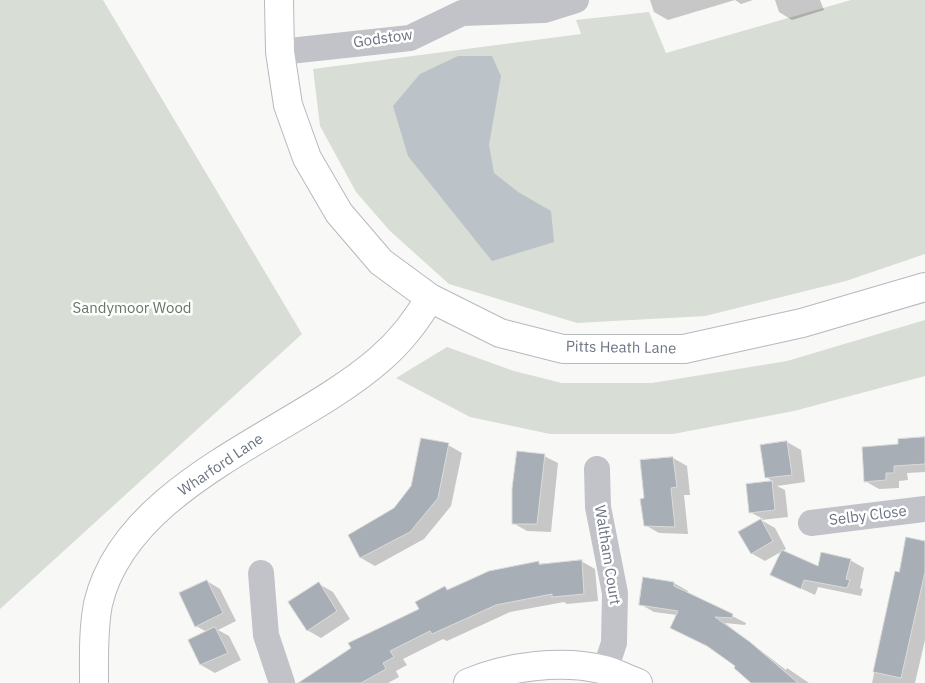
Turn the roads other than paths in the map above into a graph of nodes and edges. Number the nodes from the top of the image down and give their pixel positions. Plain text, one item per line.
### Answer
1 (279, 0) edge
2 (576, 0) edge
3 (511, 5) edge
4 (280, 52) junction
5 (925, 287) edge
6 (430, 298) junction
7 (597, 469) dead end
8 (925, 509) edge
9 (811, 523) dead end
10 (260, 573) dead end
11 (605, 670) junction
12 (94, 683) edge
13 (282, 683) edge
14 (468, 683) edge
15 (638, 683) edge

1 - 4 street, Pitts Heath Lane
2 - 3 street, Godstow
3 - 4 street, Godstow
4 - 6 street, Pitts Heath Lane
5 - 6 street, Pitts Heath Lane
6 - 12 street, Wharford Lane
7 - 11 street, Waltham Court
8 - 9 street, Selby Close
10 - 13 street
11 - 14 street
11 - 15 street

